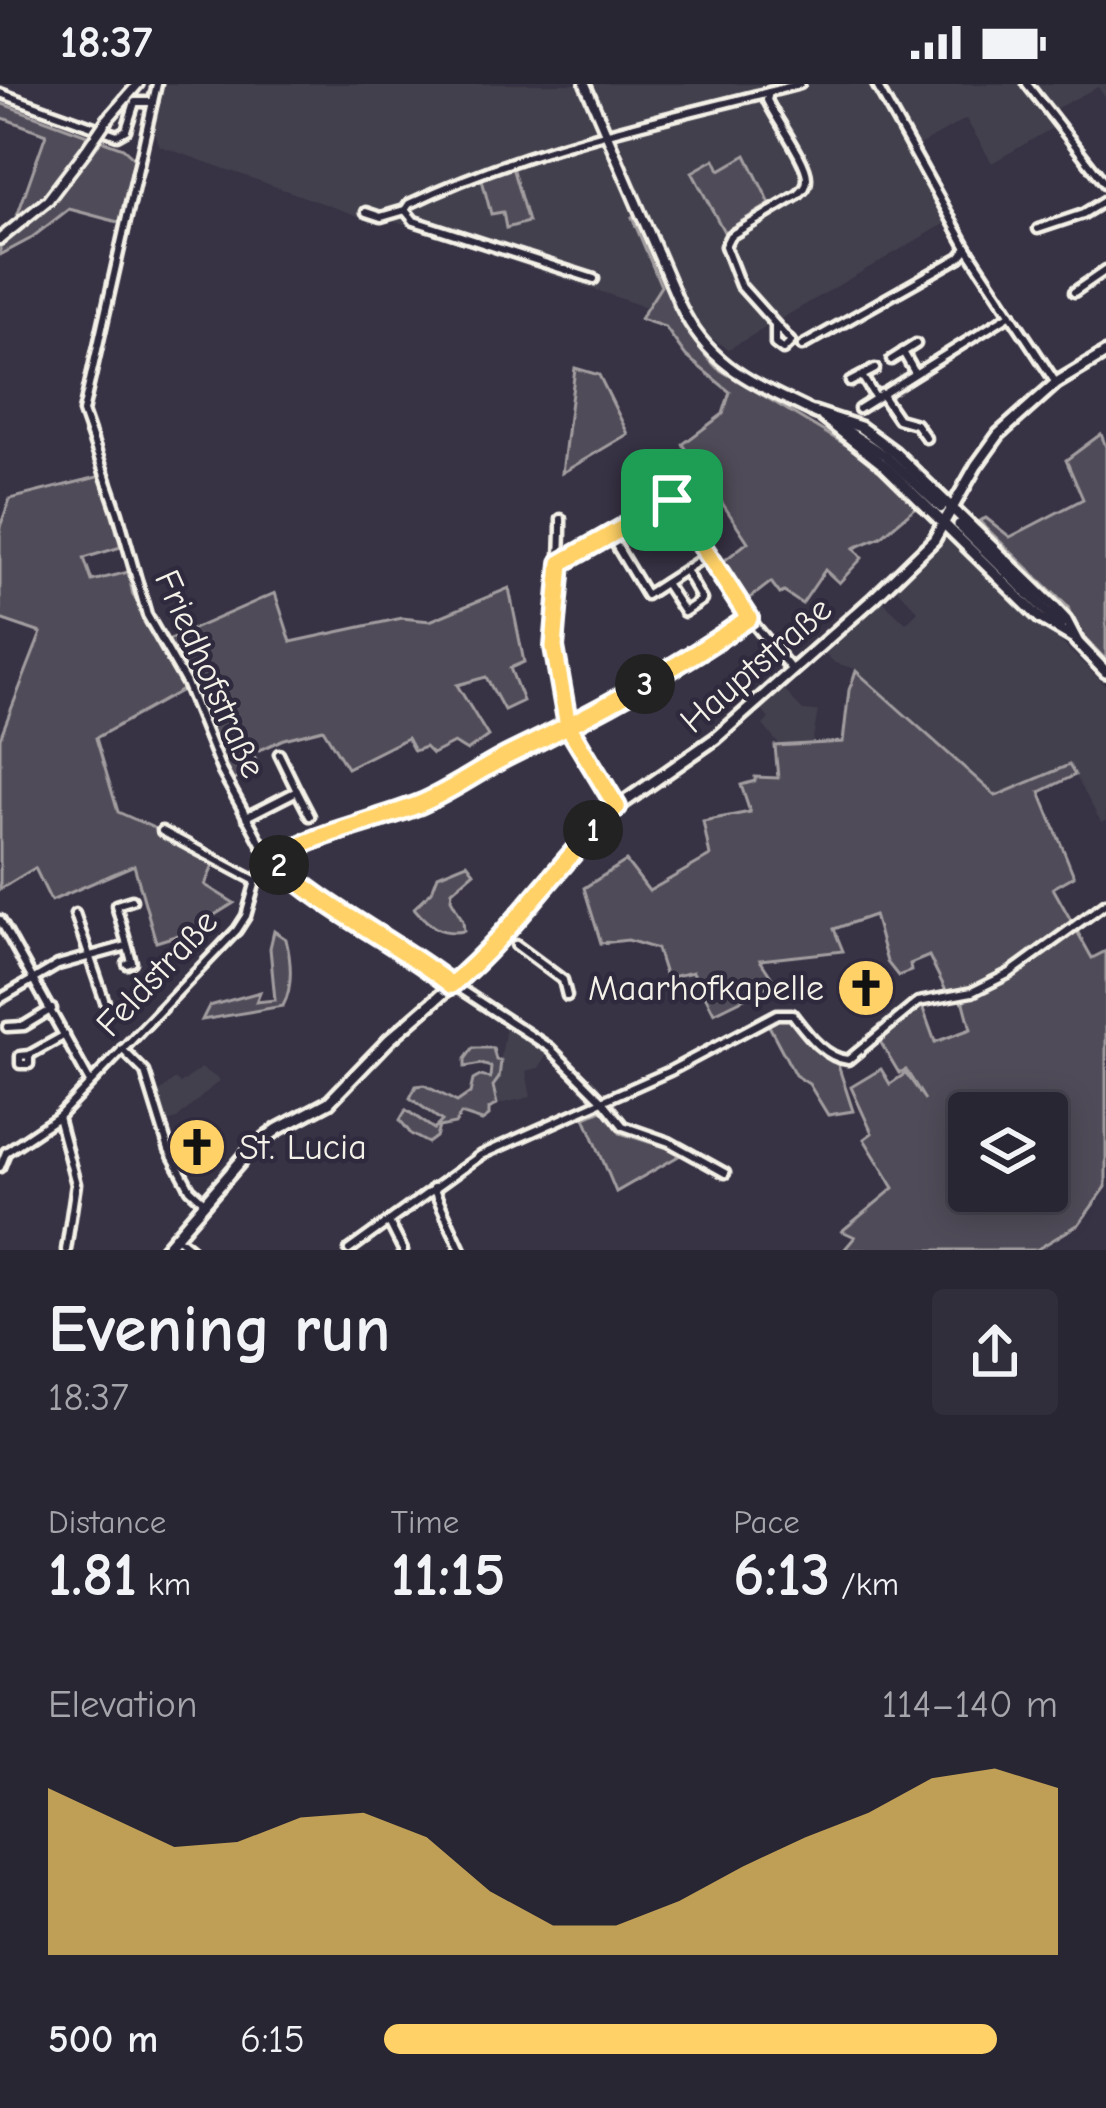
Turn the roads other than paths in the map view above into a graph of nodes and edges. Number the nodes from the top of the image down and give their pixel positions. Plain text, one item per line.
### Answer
1 (157, 84) edge
2 (586, 84) edge
3 (800, 84) edge
4 (876, 84) edge
5 (1027, 84) edge
6 (138, 86) edge
7 (769, 92) junction
8 (0, 93) edge
9 (153, 102) junction
10 (606, 131) junction
11 (1106, 185) edge
12 (1106, 200) edge
13 (405, 210) junction
14 (366, 212) dead end
15 (1038, 229) dead end
16 (0, 239) edge
17 (967, 248) junction
18 (1106, 270) edge
19 (594, 279) dead end
20 (1073, 292) dead end
21 (1011, 314) junction
22 (776, 326) dead end
23 (916, 344) dead end
24 (802, 346) dead end
25 (903, 352) junction
26 (1106, 352) edge
27 (890, 360) dead end
28 (875, 369) dead end
29 (915, 373) junction
30 (862, 376) junction
31 (850, 382) dead end
32 (1056, 383) junction
33 (878, 396) junction
34 (859, 410) dead end
35 (819, 415) junction
36 (926, 438) dead end
37 (651, 468) dead end
38 (672, 500) junction
39 (948, 509) junction
40 (561, 519) dead end
41 (946, 524) junction
42 (959, 525) dead end
43 (610, 535) junction
44 (708, 555) junction
45 (561, 563) junction
46 (685, 570) junction
47 (664, 583) junction
48 (749, 618) junction
49 (1075, 640) junction
50 (794, 672) junction
51 (1106, 672) edge
52 (568, 726) junction
53 (279, 754) dead end
54 (297, 791) junction
55 (617, 807) junction
56 (310, 816) dead end
57 (246, 817) junction
58 (162, 831) dead end
59 (273, 860) junction
60 (256, 880) junction
61 (132, 900) dead end
62 (1106, 903) edge
63 (116, 905) junction
64 (105, 908) dead end
65 (75, 914) dead end
66 (0, 920) edge
67 (510, 940) junction
68 (128, 946) junction
69 (88, 957) junction
70 (127, 964) dead end
71 (35, 978) junction
72 (451, 985) junction
73 (568, 996) dead end
74 (0, 999) edge
75 (105, 1002) dead end
76 (52, 1009) junction
77 (7, 1027) dead end
78 (65, 1035) junction
79 (122, 1049) junction
80 (29, 1055) dead end
81 (90, 1082) junction
82 (603, 1101) junction
83 (58, 1117) junction
84 (0, 1167) edge
85 (724, 1173) dead end
86 (433, 1188) junction
87 (205, 1202) junction
88 (389, 1222) junction
89 (175, 1236) junction
90 (66, 1250) edge
91 (164, 1250) edge
92 (192, 1250) edge
93 (349, 1250) edge
94 (403, 1250) edge
95 (461, 1250) edge

1 - 9 street, Friedhofstraße
2 - 10 street
3 - 7 street
4 - 17 street
5 - 11 street
6 - 16 street, bridge
7 - 10 street
7 - 22 street
8 - 9 street
9 - 57 street, Friedhofstraße
10 - 13 street
10 - 35 street
12 - 15 street
13 - 14 street
13 - 19 street
17 - 21 street
17 - 24 street
18 - 20 street
21 - 29 street
21 - 32 street
23 - 25 street
25 - 27 street
25 - 29 street
26 - 32 main road, Hauptstraße
28 - 30 street
29 - 33 street
30 - 31 street
30 - 33 street
32 - 39 main road, Hauptstraße
33 - 34 street
33 - 36 street
35 - 39 main road
35 - 41 main road
37 - 38 street
38 - 43 street
38 - 44 street
39 - 41 main road, Hauptstraße
39 - 49 main road
40 - 45 street
41 - 49 main road
41 - 50 main road, Hauptstraße
42 - 49 main road
43 - 45 street
43 - 47 street
44 - 46 street
44 - 48 street
45 - 52 street
46 - 47 street
46 - 47 street
48 - 50 street
48 - 52 street, Feldstraße
49 - 51 main road
50 - 55 main road, Hauptstraße
52 - 55 street
52 - 59 street, Feldstraße
53 - 54 street
54 - 56 street
54 - 57 street
55 - 67 main road, Hauptstraße
57 - 59 street, Friedhofstraße
58 - 60 street
59 - 60 street, Feldstraße
59 - 72 street, Friedhofstraße
60 - 79 street, Feldstraße
61 - 63 street
62 - 82 street
63 - 64 street
63 - 68 street
65 - 69 street
66 - 71 street
67 - 72 main road, Hauptstraße
67 - 73 street
68 - 69 street
68 - 70 street
69 - 71 street
69 - 75 street
71 - 74 street
71 - 76 street
72 - 82 street, Friedhofstraße
72 - 87 main road, Hauptstraße
76 - 77 street
76 - 78 street
78 - 80 street
78 - 81 street
79 - 81 street, Feldstraße
79 - 87 street
81 - 83 street, Feldstraße
82 - 85 street, Friedhofstraße
82 - 86 street
83 - 84 street, Feldstraße
83 - 90 street
86 - 88 street
86 - 95 street
87 - 89 main road, Hauptstraße
88 - 93 street
88 - 94 street
89 - 91 main road, Hauptstraße
89 - 92 street

